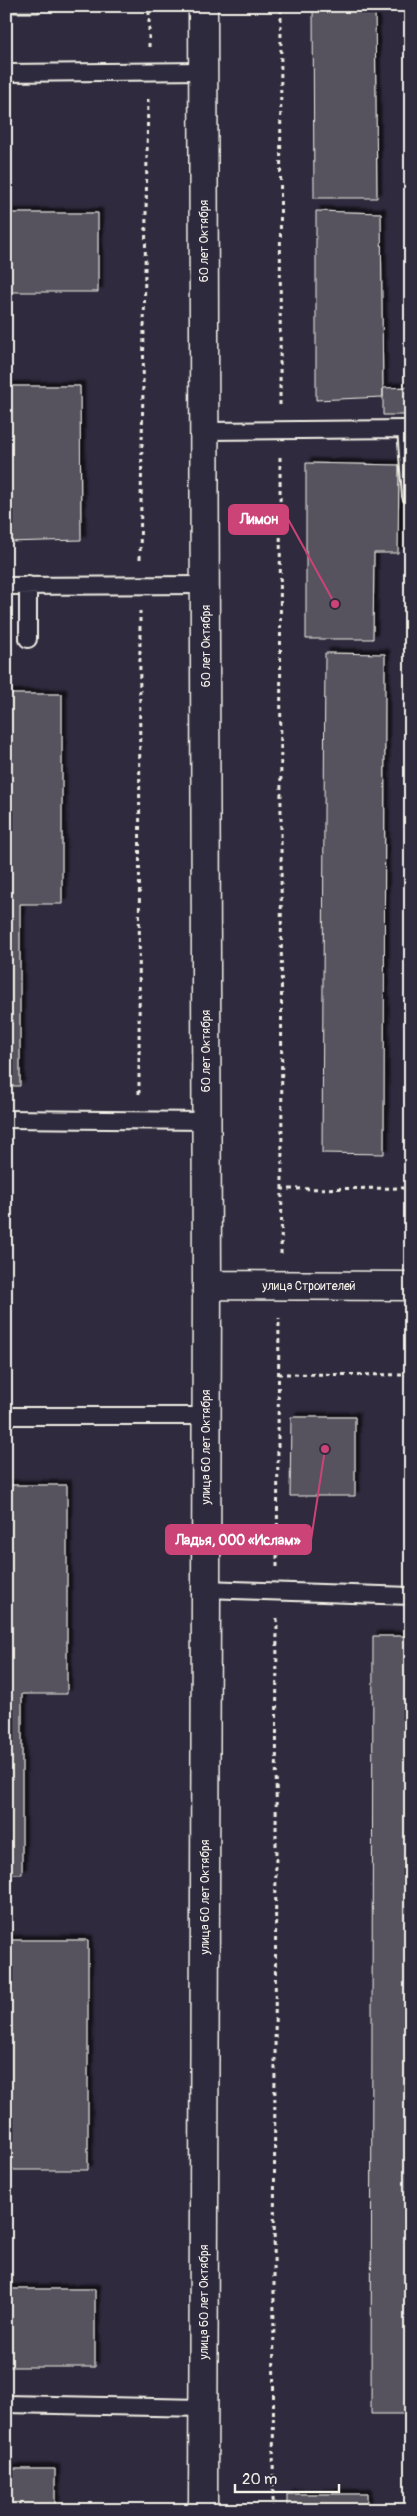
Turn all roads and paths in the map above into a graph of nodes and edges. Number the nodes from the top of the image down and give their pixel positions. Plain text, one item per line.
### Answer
1 (203, 6) edge
2 (281, 6) edge
3 (203, 71) junction
4 (6, 73) edge
5 (280, 429) junction
6 (205, 431) junction
7 (411, 496) edge
8 (28, 585) junction
9 (206, 585) junction
10 (6, 586) edge
11 (28, 639) dead end
12 (6, 1119) edge
13 (206, 1121) junction
14 (282, 1188) junction
15 (411, 1188) edge
16 (207, 1285) junction
17 (280, 1286) junction
18 (411, 1286) edge
19 (278, 1374) junction
20 (411, 1375) edge
21 (6, 1416) edge
22 (206, 1416) junction
23 (206, 1589) junction
24 (277, 1591) junction
25 (411, 1596) edge
26 (6, 2404) edge
27 (203, 2408) junction
28 (203, 2510) edge
29 (273, 2510) edge

1 - 3 main road, 60 лет Октября
2 - 5 path
3 - 4 lane
3 - 6 main road, 60 лет Октября
5 - 6 lane
5 - 7 lane
5 - 14 path
6 - 9 main road, 60 лет Октября
8 - 9 lane
8 - 10 lane
8 - 11 lane
9 - 13 main road, 60 лет Октября
12 - 13 lane
13 - 16 main road, 60 лет Октября
14 - 15 path
14 - 17 path
16 - 17 main road, улица Строителей
16 - 22 main road, улица 60 лет Октября
17 - 18 main road, улица Строителей
17 - 19 path
19 - 20 path
19 - 24 path
21 - 22 lane
22 - 23 main road, улица 60 лет Октября
23 - 24 lane
23 - 27 main road, улица 60 лет Октября
24 - 25 lane
24 - 29 path
26 - 27 lane
27 - 28 main road, улица 60 лет Октября

